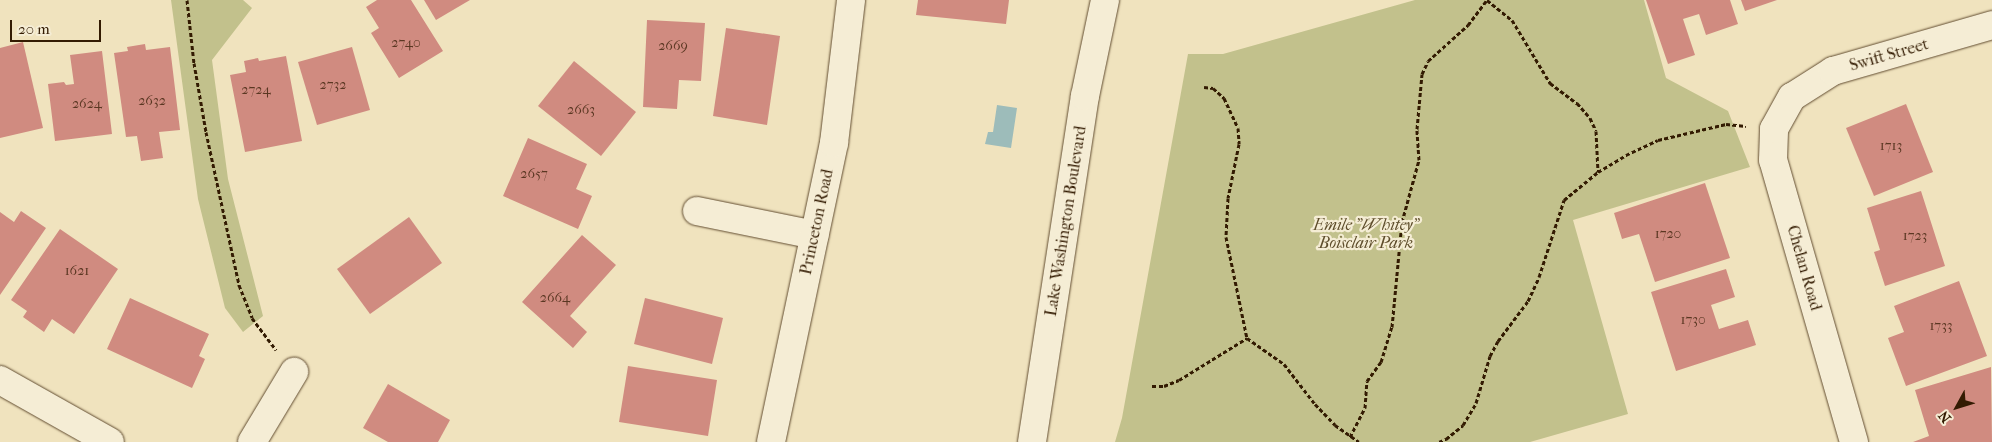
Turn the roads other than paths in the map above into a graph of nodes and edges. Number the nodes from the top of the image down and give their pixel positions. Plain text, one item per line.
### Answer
1 (851, 0) edge
2 (1105, 0) edge
3 (1992, 25) edge
4 (1792, 97) joint
5 (697, 211) dead end
6 (815, 235) junction
7 (294, 372) road end
8 (2, 386) edge
9 (110, 442) edge
10 (252, 442) edge
11 (772, 442) edge
12 (1032, 442) edge
13 (1854, 442) edge

1 - 6 street, Princeton Road
2 - 12 street, Lake Washington Boulevard
3 - 4 street, Swift Street
4 - 13 street, Chelan Road
5 - 6 street
6 - 11 street, Princeton Road
7 - 10 street
8 - 9 street

